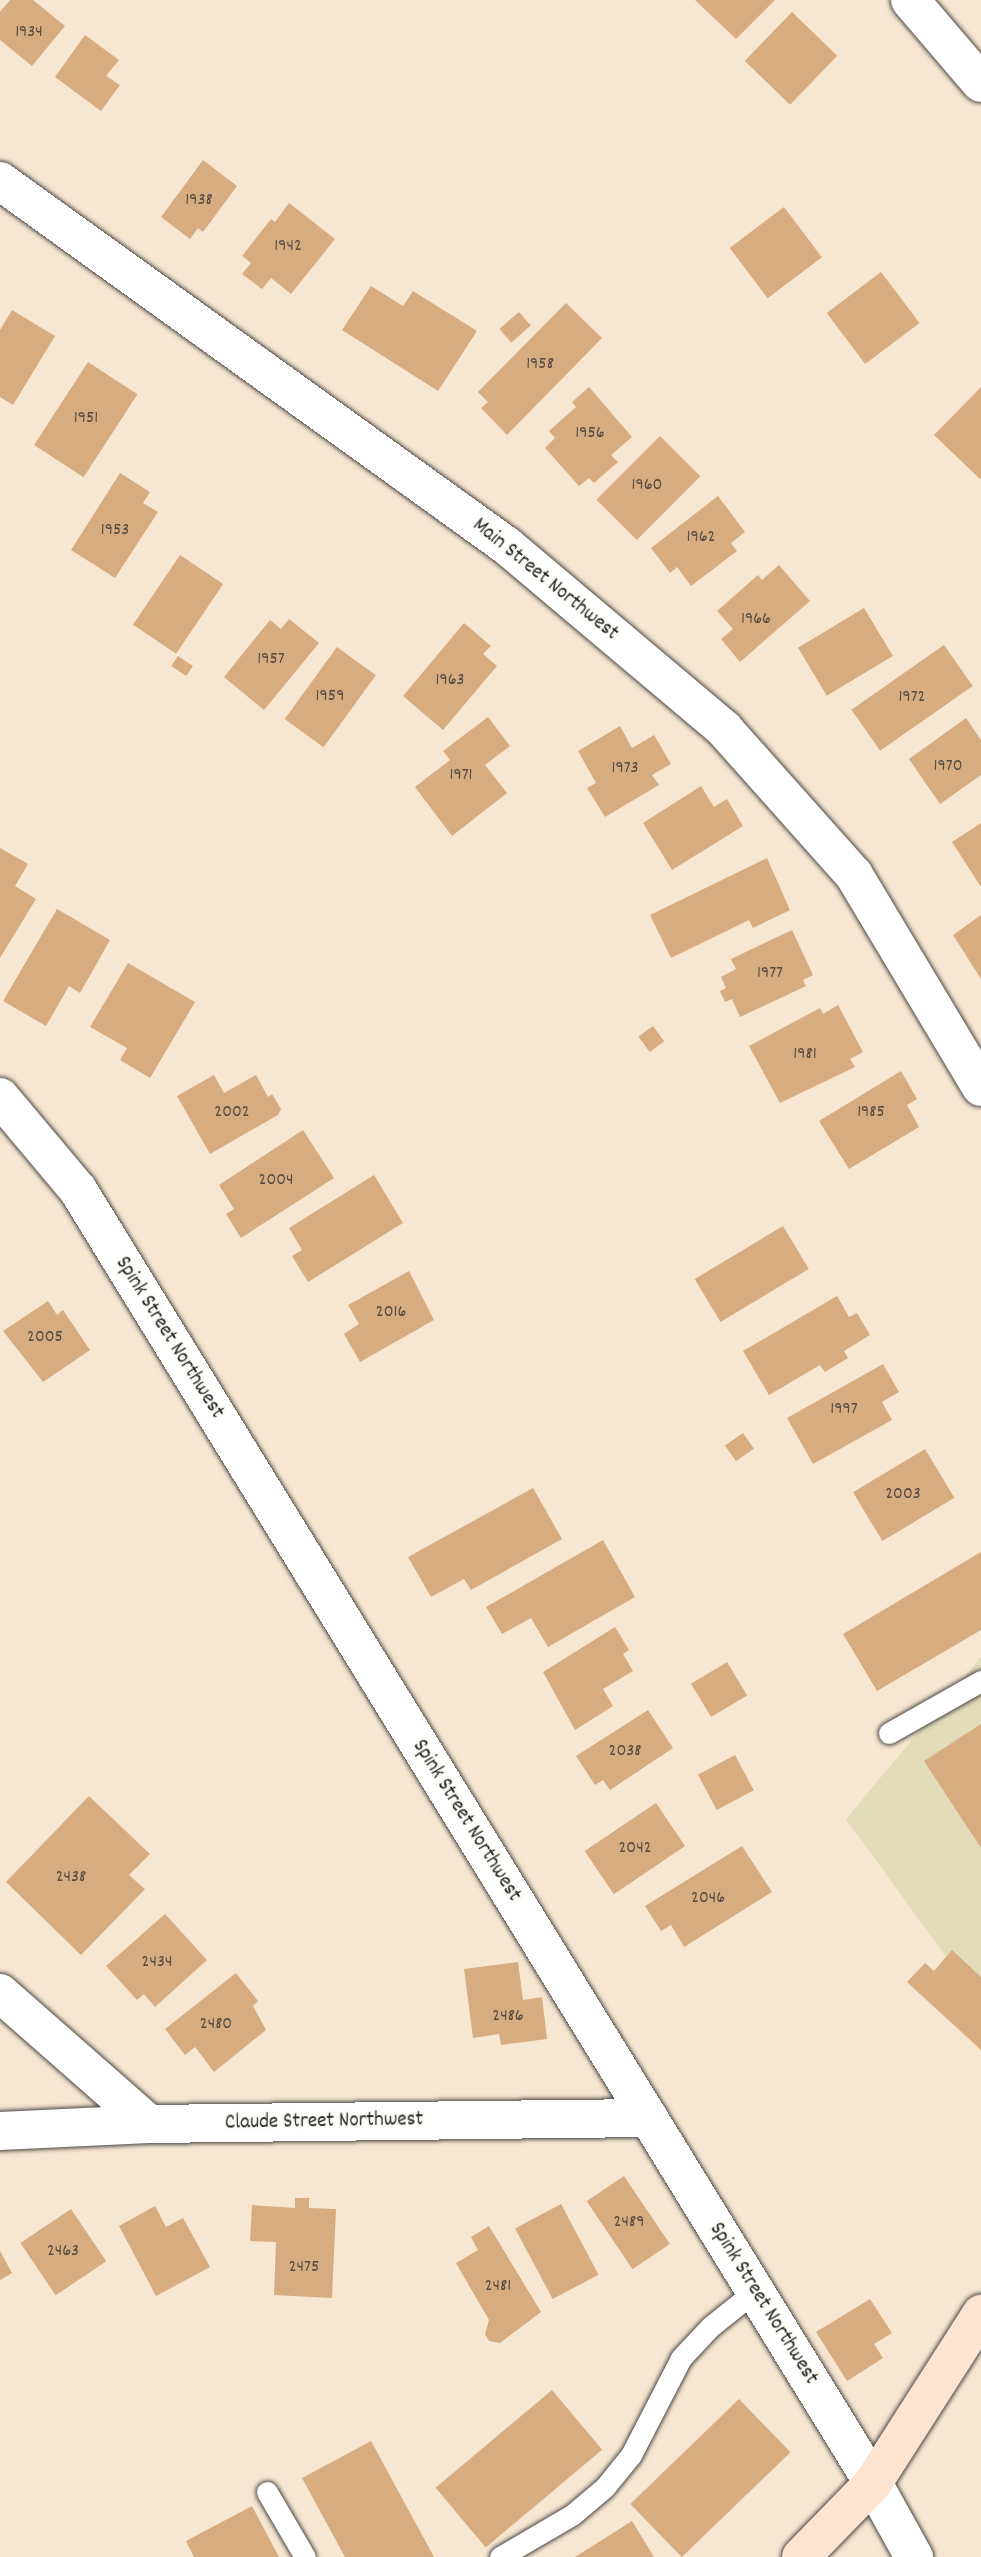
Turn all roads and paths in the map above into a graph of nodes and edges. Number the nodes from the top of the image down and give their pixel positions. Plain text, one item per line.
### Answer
1 (910, 0) edge
2 (981, 83) edge
3 (0, 181) edge
4 (981, 1087) edge
5 (0, 1097) edge
6 (981, 1681) edge
7 (889, 1733) dead end
8 (0, 1993) edge
9 (649, 2118) junction
10 (149, 2124) junction
11 (0, 2131) edge
12 (755, 2291) junction
13 (981, 2314) edge
14 (873, 2483) junction
15 (267, 2492) dead end
16 (305, 2557) edge
17 (500, 2557) edge
18 (801, 2557) edge
19 (914, 2557) edge

1 - 2 street
3 - 4 street, Main Street Northwest
5 - 9 street, Spink Street Northwest
6 - 7 lane
8 - 10 street
9 - 10 street, Claude Street Northwest
9 - 12 street, Spink Street Northwest
10 - 11 street, Claude Street Northwest
12 - 14 street, Spink Street Northwest
12 - 17 lane
13 - 14 street
14 - 18 street
14 - 19 street, Spink Street Northwest
15 - 16 lane

